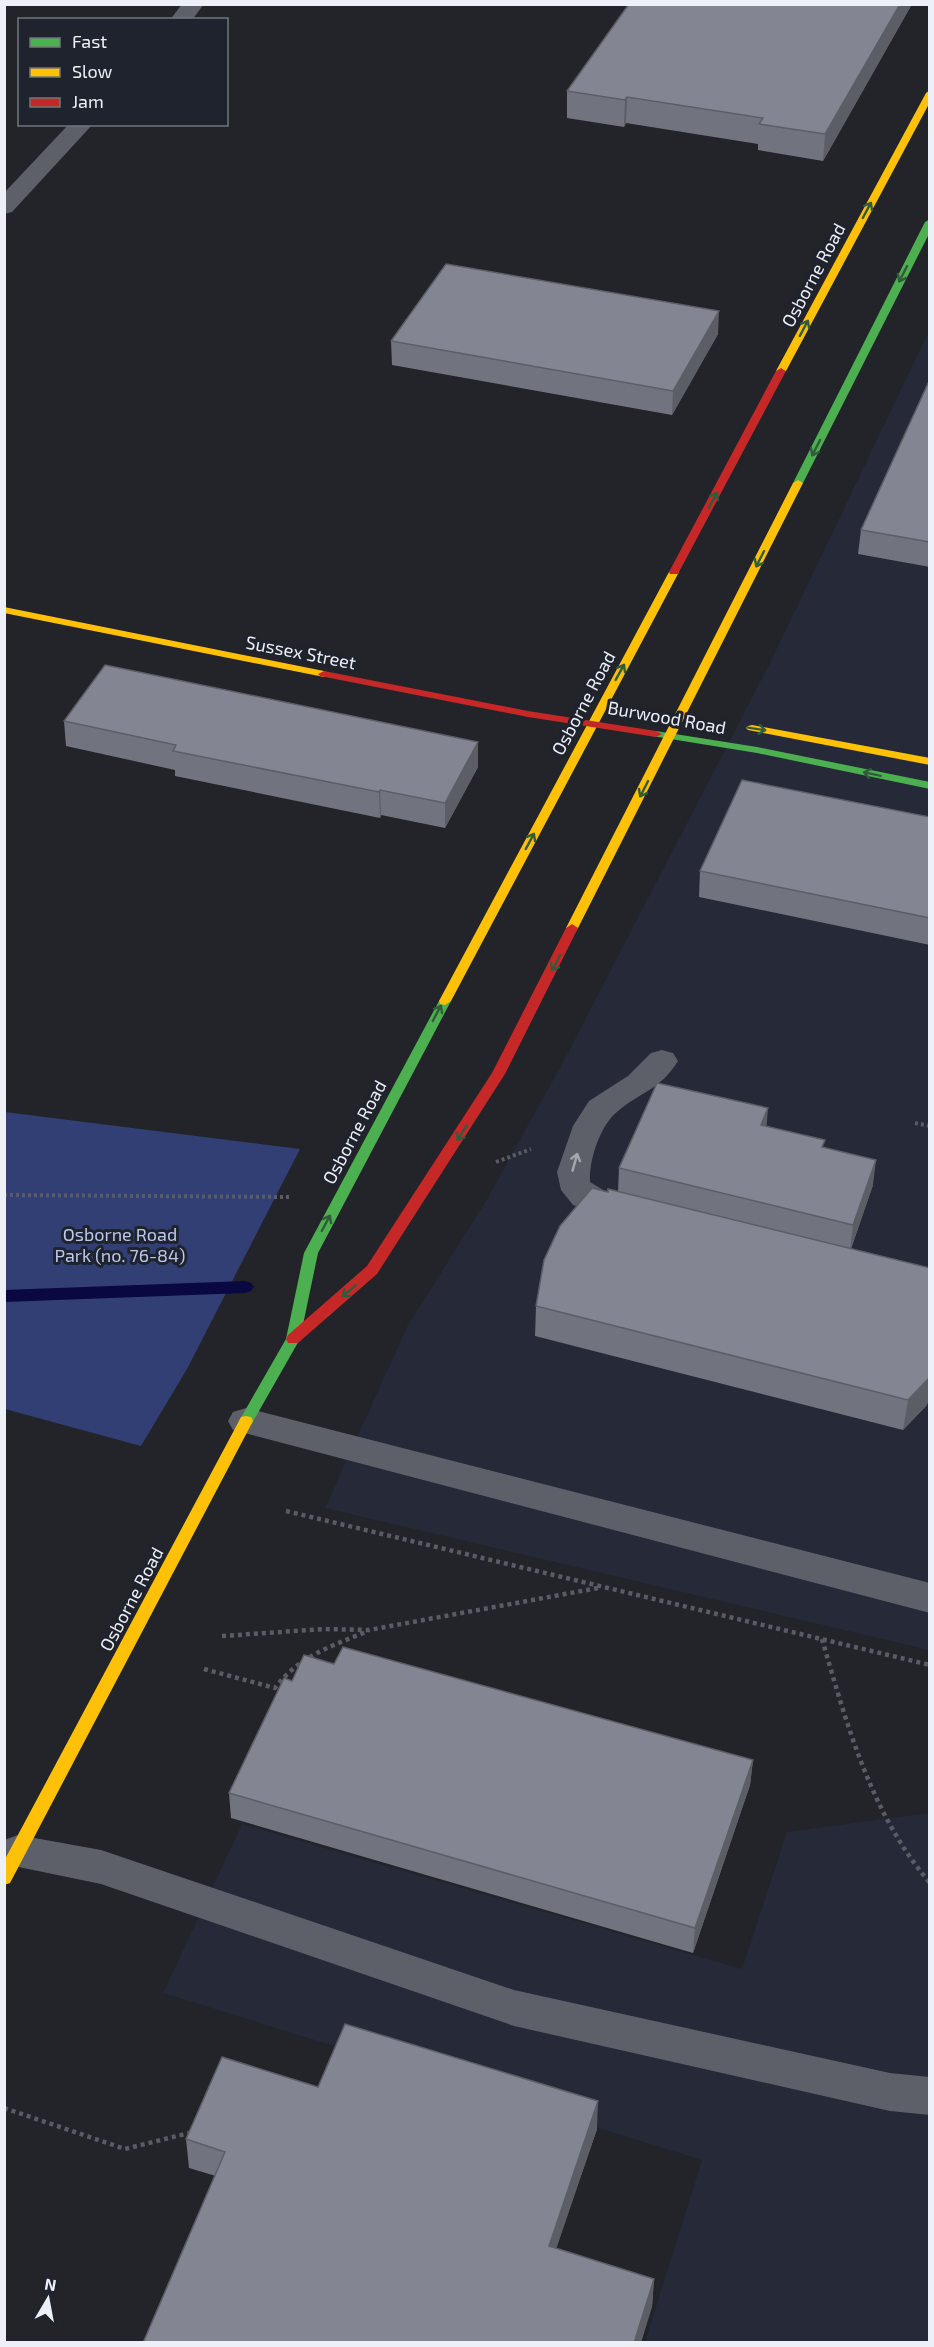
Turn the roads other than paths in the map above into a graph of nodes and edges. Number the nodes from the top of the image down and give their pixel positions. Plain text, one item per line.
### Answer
1 (194, 4) edge
2 (182, 18) edge
3 (930, 93) edge
4 (923, 119) edge
5 (80, 126) edge
6 (4, 207) edge
7 (930, 222) edge
8 (4, 610) edge
9 (684, 722) junction
10 (592, 723) junction
11 (735, 725) dead end
12 (671, 736) junction
13 (930, 762) edge
14 (930, 786) edge
15 (662, 1061) dead end
16 (652, 1216) edge
17 (293, 1339) junction
18 (246, 1421) junction
19 (930, 1598) edge
20 (11, 1865) edge
21 (930, 2096) edge

1 - 2 street
3 - 4 street, Osborne Road
10 -> 4 street, Osborne Road
5 - 6 street
7 -> 9 street, Osborne Road
8 - 10 street, Sussex Street
9 - 10 street, Burwood Road
9 - 12 street, Osborne Road
10 - 12 street, Burwood Road
17 -> 10 street, Osborne Road
11 -> 13 street, Burwood Road
14 -> 12 street, Burwood Road
12 -> 17 street, Osborne Road
16 -> 15 street
17 - 18 street, Osborne Road
18 - 19 street
18 - 20 street, Osborne Road
20 - 21 street

